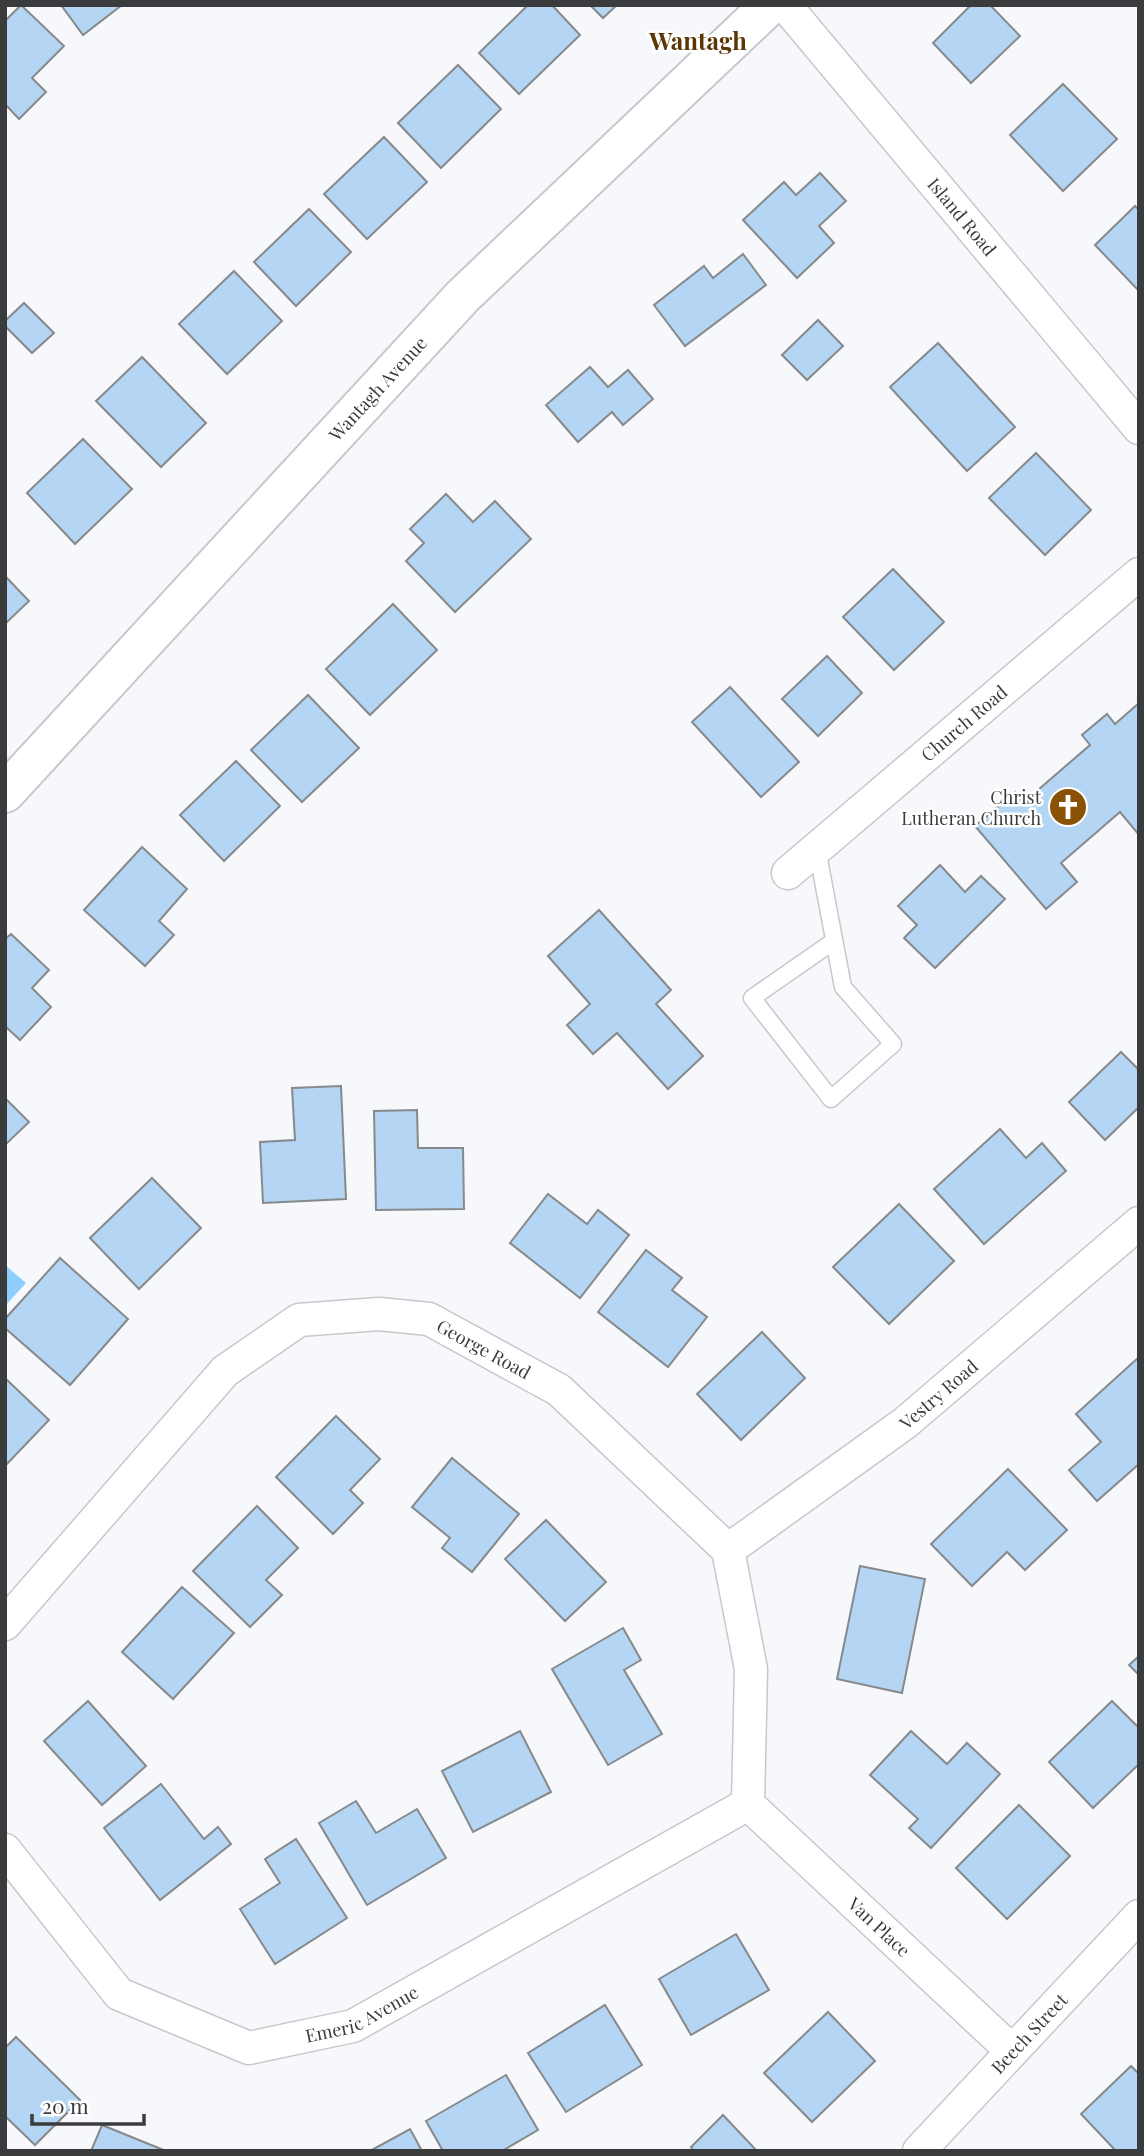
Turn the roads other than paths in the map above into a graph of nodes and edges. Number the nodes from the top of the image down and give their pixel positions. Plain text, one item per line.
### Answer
1 (770, 5) edge
2 (785, 5) edge
3 (1139, 428) edge
4 (1139, 574) edge
5 (5, 793) edge
6 (817, 849) junction
7 (788, 873) dead end
8 (834, 941) junction
9 (1139, 1223) edge
10 (728, 1550) junction
11 (5, 1625) edge
12 (748, 1804) junction
13 (5, 1850) edge
14 (1139, 1916) edge
15 (1012, 2051) junction
16 (919, 2151) edge

1 - 5 main road, Wantagh Avenue
2 - 3 street, Island Road
4 - 6 street, Church Road
6 - 7 street, Church Road
6 - 8 lane
8 - 8 lane
9 - 10 street, Vestry Road
10 - 11 street, George Road
10 - 12 street
12 - 13 street, Emeric Avenue
12 - 15 street, Van Place
14 - 15 street, Beech Street
15 - 16 street, Beech Street

